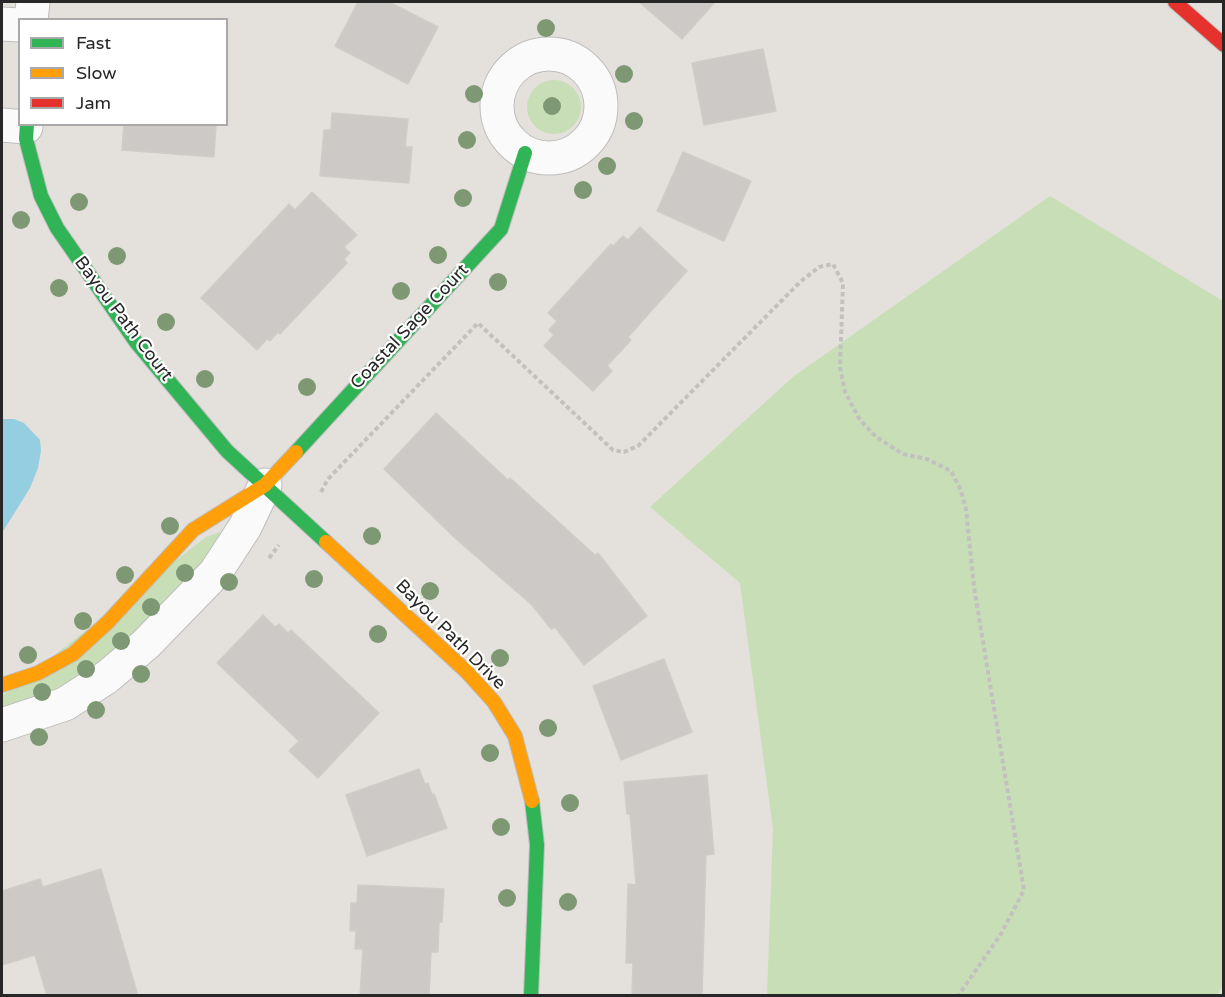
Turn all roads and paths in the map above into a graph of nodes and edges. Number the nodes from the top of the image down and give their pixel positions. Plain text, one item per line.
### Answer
1 (33, 2) edge
2 (1175, 2) edge
3 (32, 18) edge
4 (2, 24) edge
5 (18, 25) edge
6 (1224, 45) edge
7 (18, 126) edge
8 (525, 153) dead end
9 (265, 485) junction
10 (318, 498) dead end
11 (2, 685) edge
12 (2, 725) edge
13 (531, 996) edge
14 (958, 996) edge

1 - 3 street
2 - 6 street
4 - 5 street
7 - 9 street, Bayou Path Court
8 - 9 street, Coastal Sage Court
9 - 11 street, Coastal Sage Court
9 - 12 street
9 - 13 street, Bayou Path Drive
10 - 14 path

